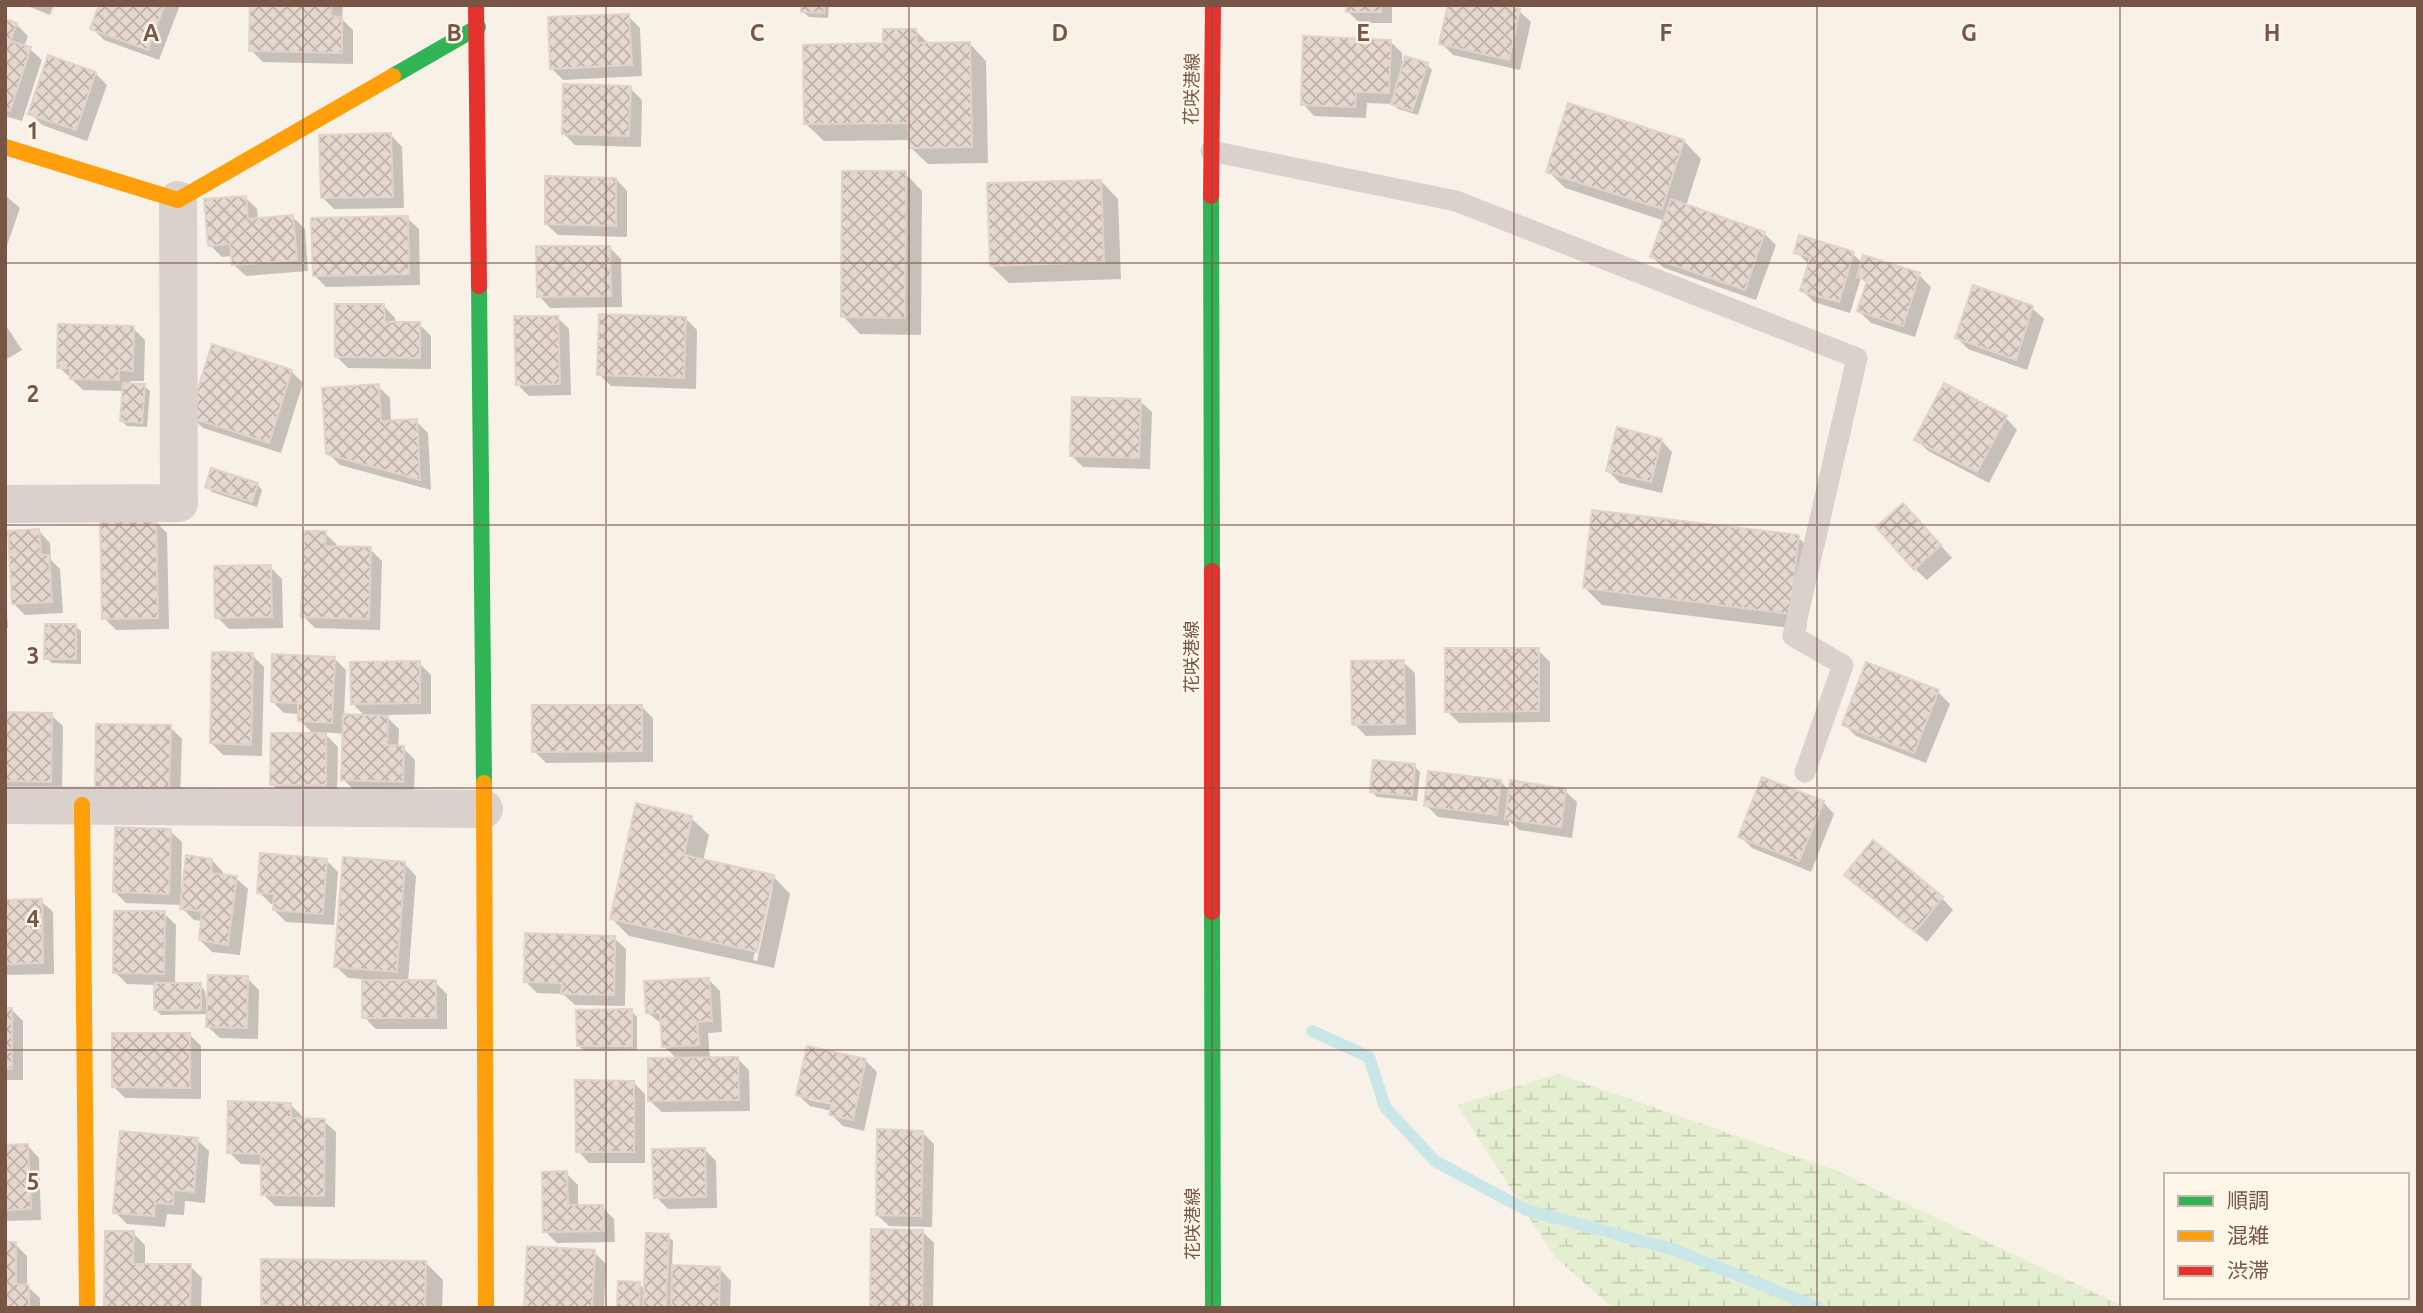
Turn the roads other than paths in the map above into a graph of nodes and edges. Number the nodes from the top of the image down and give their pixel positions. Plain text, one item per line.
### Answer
1 (476, 5) edge
2 (1213, 5) edge
3 (478, 27) junction
4 (5, 147) edge
5 (1211, 151) junction
6 (178, 201) junction
7 (5, 504) edge
8 (1805, 772) dead end
9 (5, 805) edge
10 (82, 805) junction
11 (484, 809) junction
12 (87, 1308) edge
13 (486, 1308) edge
14 (1213, 1308) edge

1 - 3 street
2 - 5 street, 花咲港線
3 - 6 street
3 - 11 street
4 - 6 street
5 - 8 lane
5 - 14 street, 花咲港線
6 - 7 street
9 - 10 street
10 - 11 street
10 - 12 street
11 - 13 street

